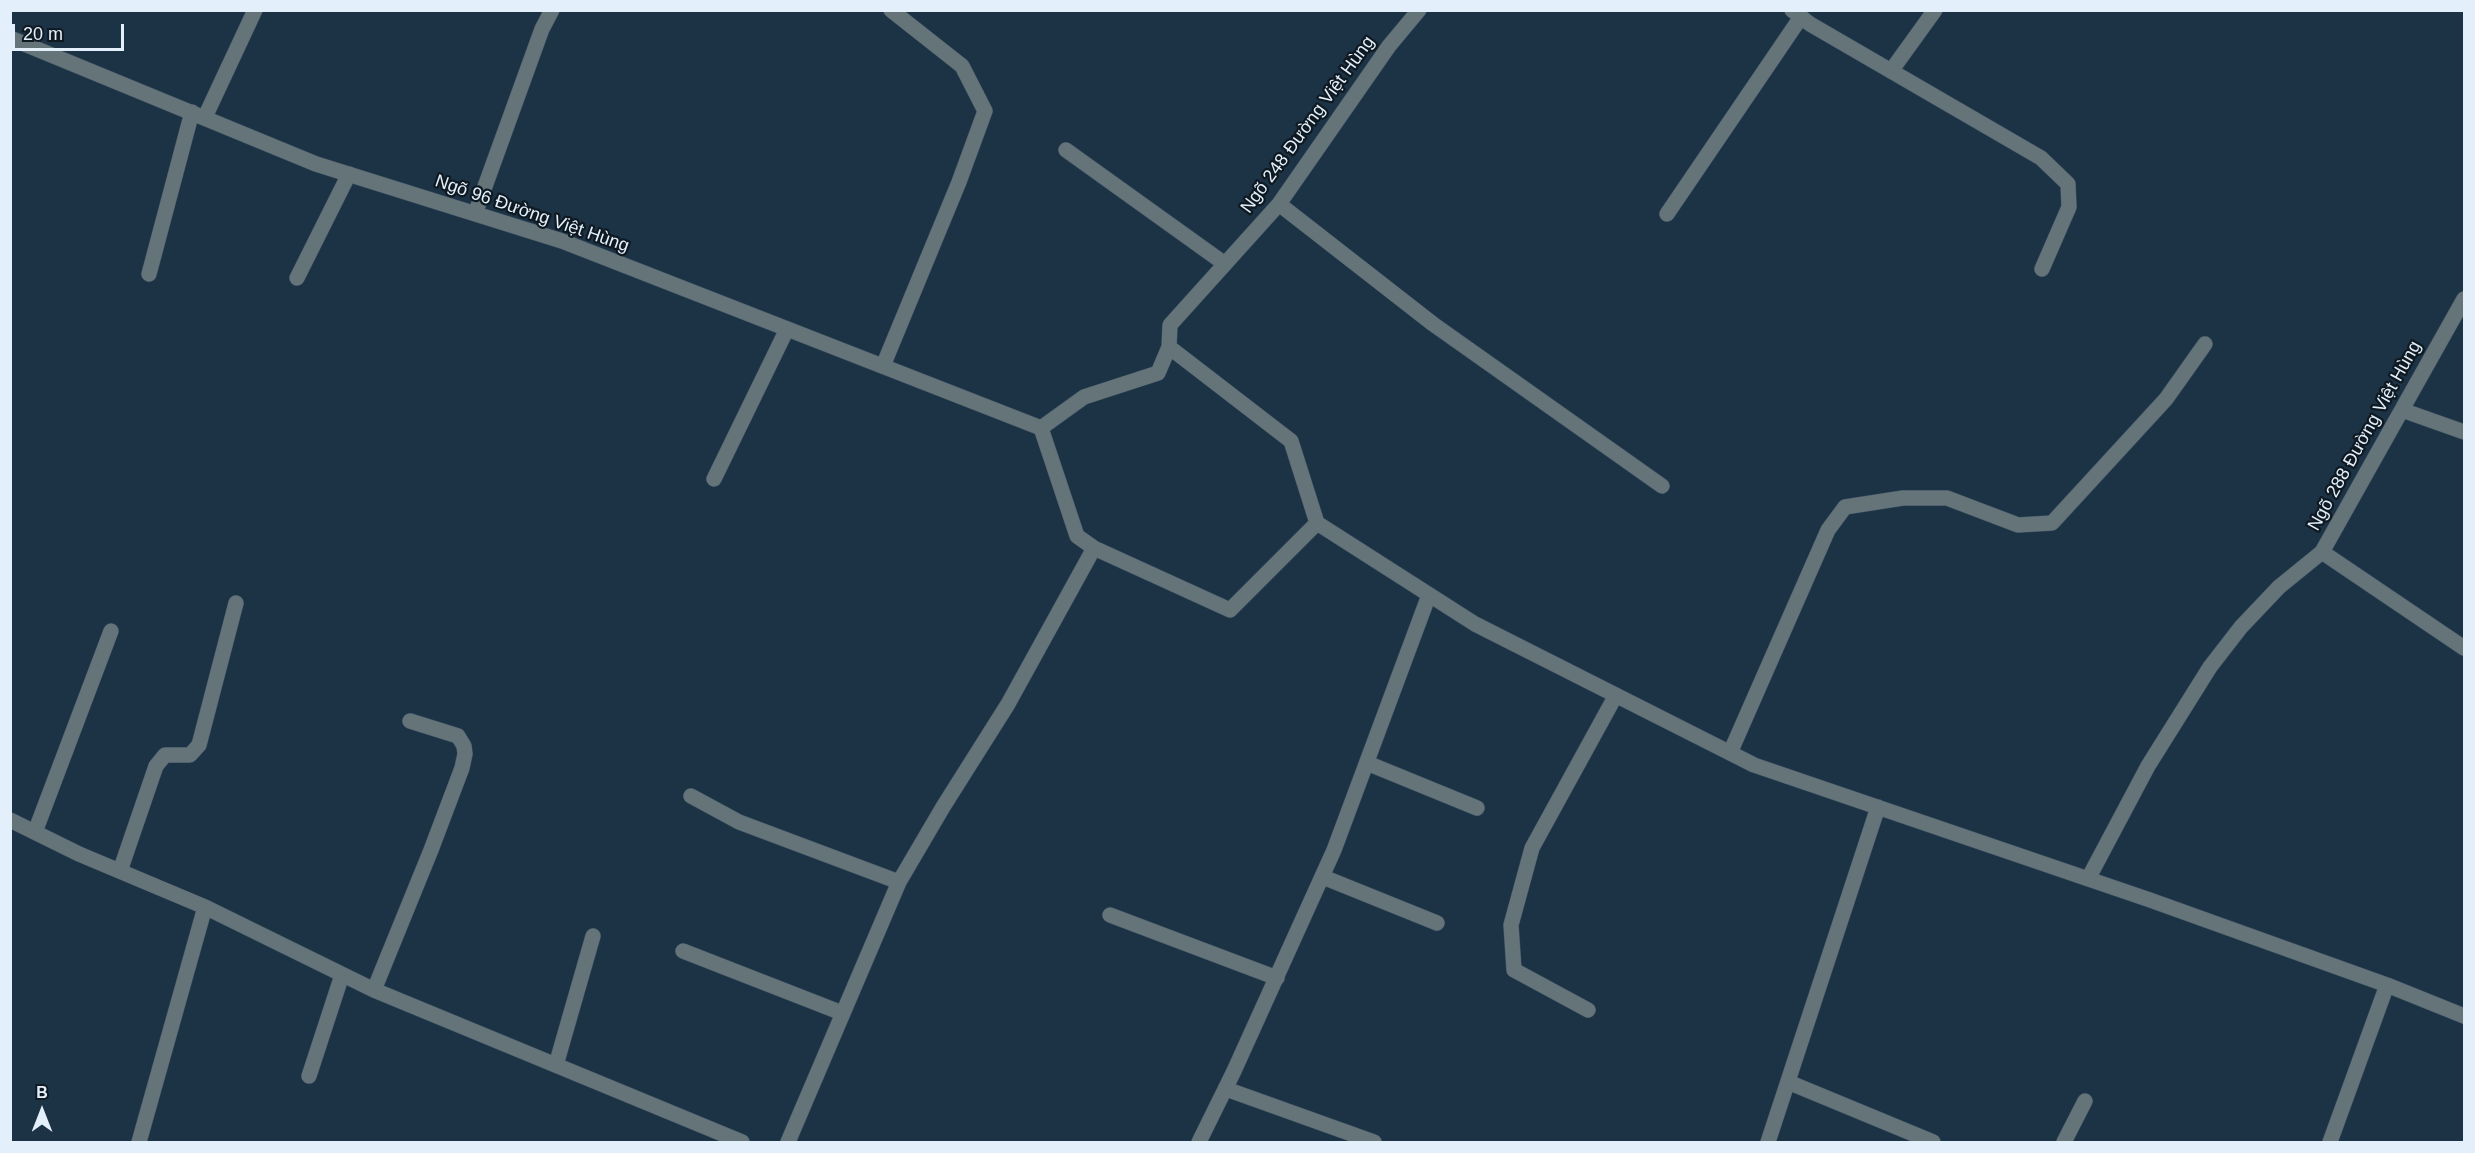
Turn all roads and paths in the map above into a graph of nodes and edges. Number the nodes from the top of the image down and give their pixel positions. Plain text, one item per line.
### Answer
1 (255, 10) edge
2 (552, 10) edge
3 (1419, 10) edge
4 (1935, 10) edge
5 (894, 12) edge
6 (1796, 14) edge
7 (10, 38) edge
8 (1891, 71) junction
9 (199, 115) junction
10 (1066, 150) dead end
11 (349, 174) junction
12 (1279, 204) junction
13 (475, 214) junction
14 (1667, 214) dead end
15 (1225, 264) junction
16 (2042, 269) dead end
17 (150, 274) dead end
18 (297, 278) dead end
19 (2464, 299) edge
20 (787, 329) junction
21 (2205, 344) dead end
22 (1169, 346) junction
23 (883, 366) junction
24 (2402, 410) junction
25 (1041, 428) junction
26 (2464, 432) edge
27 (714, 479) dead end
28 (1662, 486) dead end
29 (1317, 523) junction
30 (1094, 548) junction
31 (2322, 552) junction
32 (1428, 595) junction
33 (236, 603) dead end
34 (111, 631) dead end
35 (2464, 648) edge
36 (1616, 695) junction
37 (410, 721) dead end
38 (1730, 753) junction
39 (1367, 763) junction
40 (691, 796) dead end
41 (1878, 807) junction
42 (1477, 808) dead end
43 (10, 820) edge
44 (35, 832) junction
45 (120, 871) junction
46 (1323, 877) junction
47 (2088, 879) junction
48 (899, 882) junction
49 (205, 908) junction
50 (1110, 915) dead end
51 (1437, 923) dead end
52 (593, 936) dead end
53 (683, 951) dead end
54 (342, 975) junction
55 (1277, 978) junction
56 (2387, 985) junction
57 (374, 990) junction
58 (1588, 1010) dead end
59 (842, 1013) junction
60 (2464, 1016) edge
61 (556, 1065) junction
62 (309, 1076) dead end
63 (1788, 1082) junction
64 (1226, 1089) junction
65 (2085, 1101) dead end
66 (139, 1143) edge
67 (742, 1143) edge
68 (788, 1143) edge
69 (1199, 1143) edge
70 (1374, 1143) edge
71 (1768, 1143) edge
72 (1932, 1143) edge
73 (2064, 1143) edge
74 (2330, 1143) edge

1 - 9 street
2 - 13 street
3 - 12 street, Ngõ 248 Đường Việt Hùng
4 - 8 street
5 - 23 street
6 - 8 street
6 - 14 street
7 - 9 street, Ngõ 96 Đường Việt Hùng
8 - 16 street
9 - 11 street, Ngõ 96 Đường Việt Hùng
9 - 17 street
10 - 15 street
11 - 13 street, Ngõ 96 Đường Việt Hùng
11 - 18 street
12 - 15 street, Ngõ 248 Đường Việt Hùng
12 - 28 street
13 - 20 street, Ngõ 96 Đường Việt Hùng
15 - 22 street, Ngõ 248 Đường Việt Hùng
19 - 24 street, Ngõ 288 Đường Việt Hùng
20 - 23 street, Ngõ 96 Đường Việt Hùng
20 - 27 street
21 - 38 street
22 - 25 street, Ngõ 248 Đường Việt Hùng
22 - 29 street
23 - 25 street, Ngõ 96 Đường Việt Hùng
24 - 26 street
24 - 31 street, Ngõ 288 Đường Việt Hùng
25 - 30 street
29 - 30 street
29 - 32 street
30 - 48 street
31 - 35 street
31 - 47 street, Ngõ 288 Đường Việt Hùng
32 - 36 street
32 - 39 street
33 - 45 street
34 - 44 street
36 - 38 street
36 - 58 street
37 - 57 street
38 - 41 street
39 - 42 street
39 - 46 street
40 - 48 street
41 - 47 street
41 - 63 street
43 - 44 street
44 - 45 street
45 - 49 street
46 - 51 street
46 - 55 street
47 - 56 street
48 - 59 street
49 - 54 street
49 - 66 street
50 - 55 street
52 - 61 street
53 - 59 street
54 - 57 street
54 - 62 street
55 - 64 street
56 - 60 street
56 - 74 street
57 - 61 street
59 - 68 street
61 - 67 street
63 - 71 street
63 - 72 street
64 - 69 street
64 - 70 street
65 - 73 street

